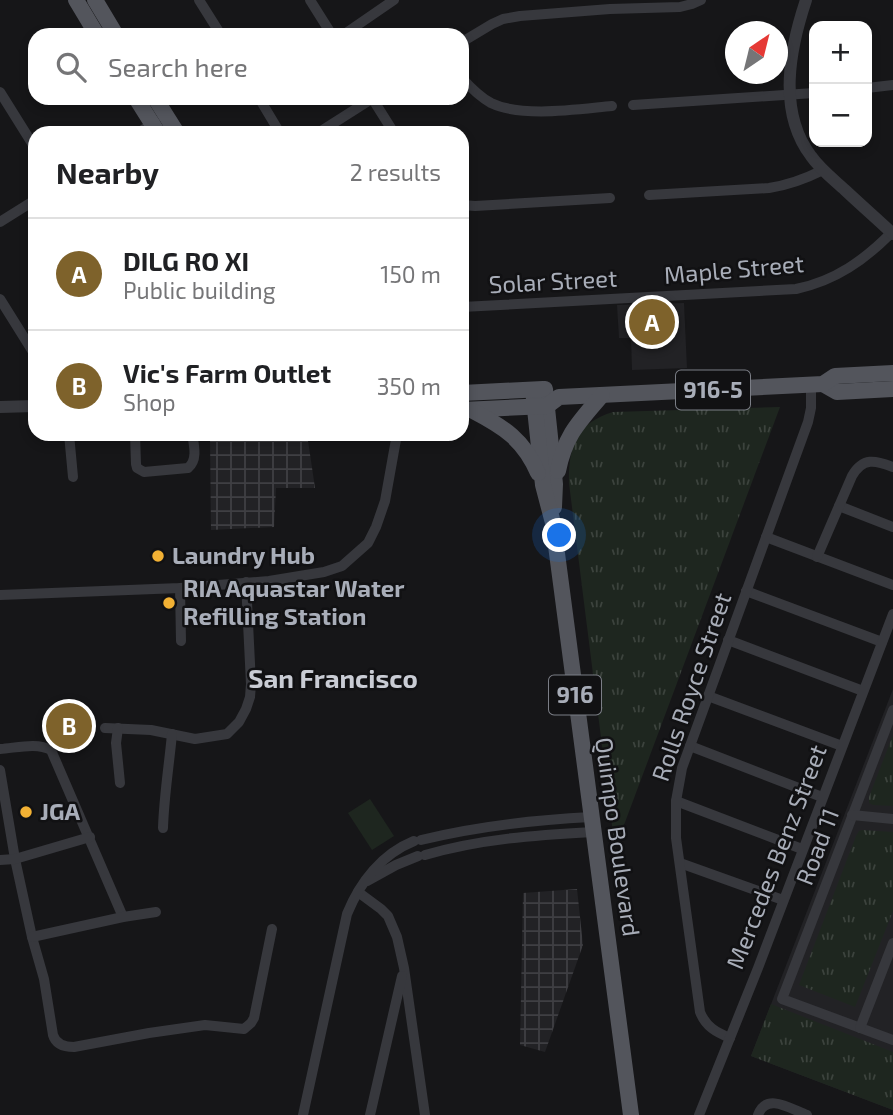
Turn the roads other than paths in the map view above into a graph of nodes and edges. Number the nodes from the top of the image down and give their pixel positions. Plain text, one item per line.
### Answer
1 (76, 0) edge
2 (95, 0) edge
3 (199, 0) edge
4 (310, 0) edge
5 (394, 0) edge
6 (701, 0) edge
7 (806, 0) edge
8 (93, 28) edge
9 (112, 28) edge
10 (217, 28) edge
11 (328, 28) edge
12 (353, 28) edge
13 (469, 38) edge
14 (893, 85) edge
15 (469, 86) edge
16 (872, 87) edge
17 (0, 92) edge
18 (809, 93) edge
19 (791, 95) junction
20 (142, 105) edge
21 (157, 105) edge
22 (263, 105) edge
23 (361, 105) edge
24 (376, 105) edge
25 (633, 105) dead end
26 (612, 106) dead end
27 (159, 124) edge
28 (276, 126) edge
29 (329, 126) edge
30 (390, 126) edge
31 (28, 137) edge
32 (823, 170) junction
33 (649, 195) dead end
34 (610, 198) dead end
35 (28, 204) edge
36 (469, 205) edge
37 (0, 222) edge
38 (893, 233) edge
39 (647, 298) joint
40 (0, 299) edge
41 (469, 307) edge
42 (28, 344) edge
43 (893, 373) edge
44 (817, 384) junction
45 (893, 389) edge
46 (469, 393) edge
47 (602, 395) junction
48 (544, 398) junction
49 (28, 406) edge
50 (0, 407) edge
51 (469, 410) edge
52 (469, 411) edge
53 (70, 441) edge
54 (135, 441) edge
55 (193, 441) edge
56 (396, 441) edge
57 (893, 467) edge
58 (73, 477) dead end
59 (549, 485) junction
60 (839, 506) junction
61 (893, 527) edge
62 (766, 537) junction
63 (817, 557) junction
64 (246, 582) junction
65 (893, 585) edge
66 (180, 588) junction
67 (746, 591) junction
68 (0, 595) edge
69 (893, 614) edge
70 (729, 640) junction
71 (181, 641) dead end
72 (882, 642) junction
73 (863, 691) junction
74 (708, 696) junction
75 (893, 710) edge
76 (105, 728) dead end
77 (118, 729) junction
78 (172, 734) junction
79 (690, 746) junction
80 (842, 746) junction
81 (0, 749) edge
82 (0, 771) edge
83 (120, 783) dead end
84 (822, 797) junction
85 (676, 801) junction
86 (852, 816) junction
87 (893, 819) edge
88 (592, 824) junction
89 (163, 828) dead end
90 (436, 836) junction
91 (90, 837) junction
92 (802, 849) junction
93 (440, 850) junction
94 (15, 859) junction
95 (0, 860) edge
96 (680, 863) junction
97 (361, 888) junction
98 (783, 900) junction
99 (156, 912) dead end
100 (123, 917) junction
101 (272, 929) dead end
102 (32, 937) junction
103 (893, 943) edge
104 (404, 968) junction
105 (860, 1028) junction
106 (730, 1038) junction
107 (893, 1040) edge
108 (759, 1112) edge
109 (303, 1115) edge
110 (370, 1115) edge
111 (425, 1115) edge
112 (631, 1115) edge
113 (699, 1115) edge
114 (807, 1115) edge

1 - 8 main road
2 - 9 main road
3 - 10 street
4 - 11 street
5 - 12 street
6 - 13 street
7 - 19 street
14 - 16 street
15 - 26 street
17 - 31 street
18 - 19 street
19 - 25 street
19 - 32 street
20 - 27 main road
21 - 27 main road
22 - 28 street
23 - 29 street
24 - 30 street
32 - 33 street
32 - 38 street
34 - 36 street
35 - 37 street
38 - 39 street, Maple Street
39 - 41 street, Solar Street
40 - 42 street
43 - 44 main road, 916-5
44 - 45 main road, 916-5
44 - 47 main road, 916-5
44 - 62 street, Rolls Royce Street
46 - 48 main road, 916-5
47 - 48 main road, 916-5
47 - 59 main road
48 - 51 main road, 916-5
48 - 59 main road, Quimpo Boulevard / 916
49 - 50 street
52 - 59 main road
53 - 58 street
54 - 55 street
56 - 64 street
57 - 60 street
59 - 88 main road, Quimpo Boulevard / 916
60 - 61 street
60 - 63 street
62 - 63 street
62 - 67 street, Rolls Royce Street
63 - 65 street
64 - 66 street
64 - 78 street
66 - 68 street
66 - 71 street
67 - 70 street, Rolls Royce Street
67 - 72 street
69 - 72 street, Mercedes Benz Street
70 - 73 street
70 - 74 street, Rolls Royce Street
72 - 73 street, Mercedes Benz Street
73 - 80 street, Mercedes Benz Street
74 - 79 street, Rolls Royce Street
74 - 80 street
75 - 86 street, Road 11
76 - 77 street
77 - 78 street
77 - 83 street
78 - 89 street
79 - 84 street
79 - 85 street, Rolls Royce Street
80 - 84 street, Mercedes Benz Street
81 - 91 street
82 - 94 street
84 - 92 street, Mercedes Benz Street
85 - 92 street
85 - 96 street, Rolls Royce Street
86 - 87 street
86 - 105 street, Road 11
88 - 90 street
88 - 93 street
88 - 112 main road, Quimpo Boulevard / 916
90 - 93 street
90 - 97 street
91 - 94 street
91 - 100 street
92 - 98 street, Mercedes Benz Street
93 - 97 street
94 - 95 street
94 - 102 street
96 - 98 street
96 - 106 street, Rolls Royce Street
97 - 104 street
97 - 109 street
98 - 106 street, Mercedes Benz Street
99 - 100 street
100 - 102 street
101 - 102 street
103 - 105 street
104 - 110 street
104 - 111 street
105 - 107 street
106 - 113 street, Mercedes Benz Street
108 - 114 street

